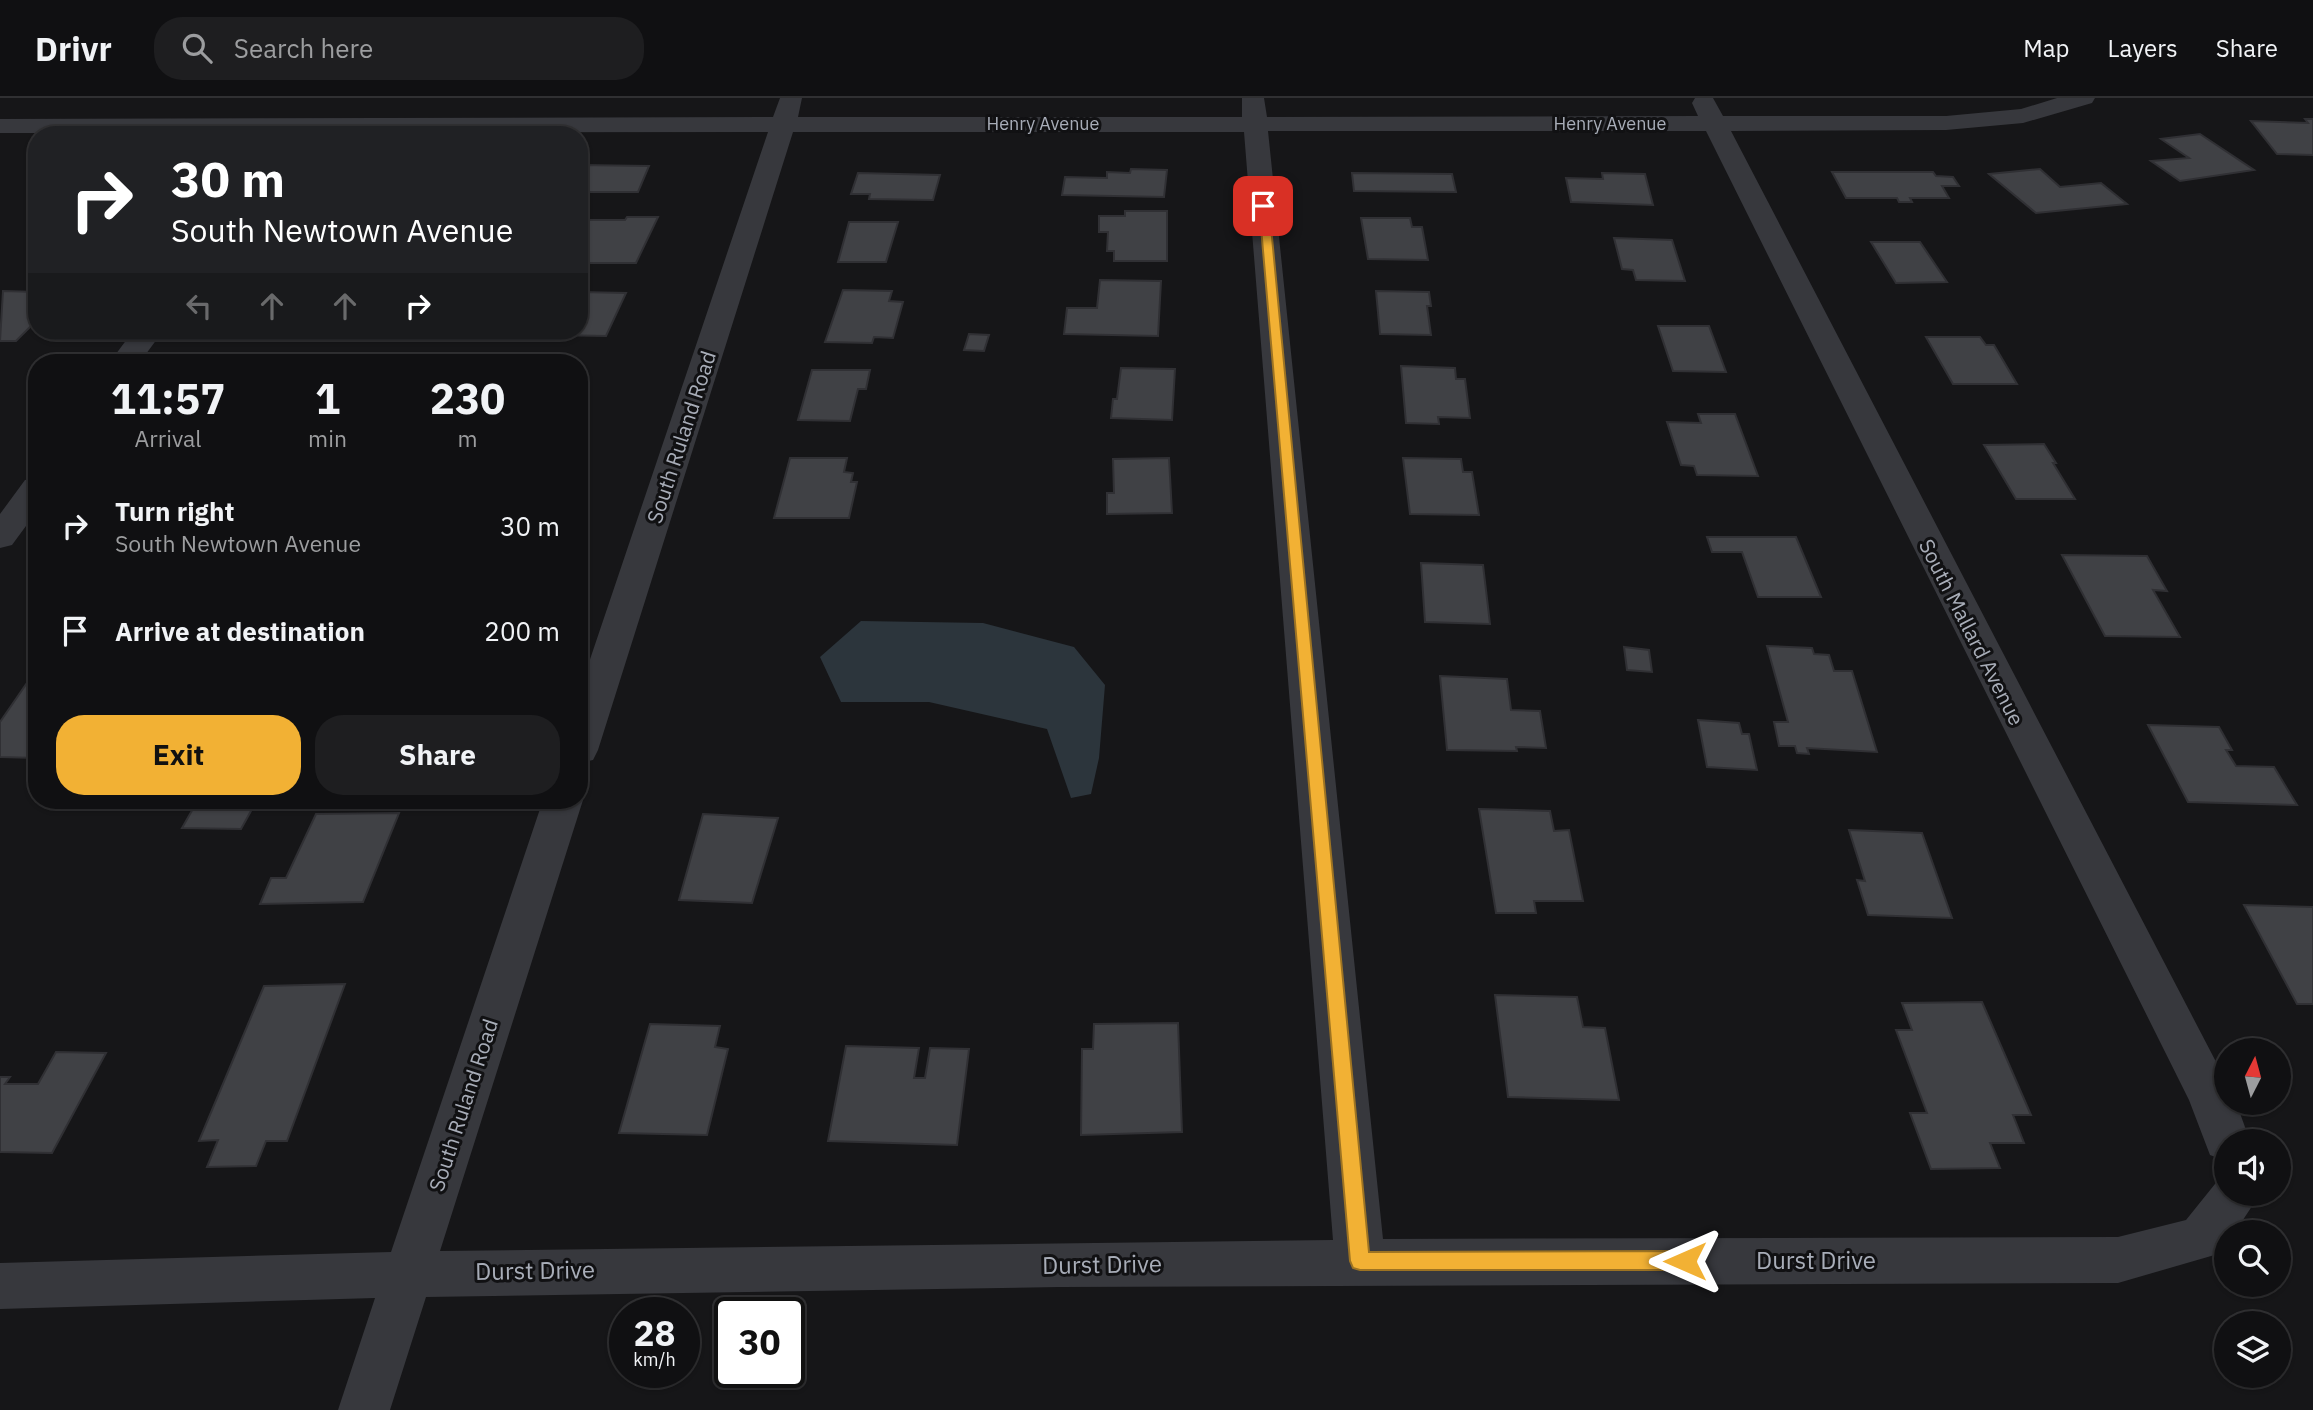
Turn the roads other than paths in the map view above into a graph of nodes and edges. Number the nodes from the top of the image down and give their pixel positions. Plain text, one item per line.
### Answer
1 (326, 98) edge
2 (2083, 98) edge
3 (788, 111) edge
4 (1254, 111) edge
5 (1708, 111) edge
6 (0, 126) edge
7 (28, 126) edge
8 (306, 126) edge
9 (424, 126) edge
10 (28, 499) edge
11 (0, 538) edge
12 (588, 722) edge
13 (560, 809) edge
14 (2223, 1129) edge
15 (2226, 1206) edge
16 (1360, 1261) junction
17 (409, 1272) junction
18 (0, 1286) edge
19 (364, 1410) edge

1 - 8 street
2 - 5 street, Henry Avenue
3 - 4 street, Henry Avenue
3 - 9 street, Henry Avenue
3 - 12 street, South Ruland Road
4 - 5 street, Henry Avenue
4 - 16 street
5 - 14 street, South Mallard Avenue
6 - 7 street, Henry Avenue
10 - 11 street
13 - 17 street, South Ruland Road
15 - 16 street, Durst Drive
16 - 17 street, Durst Drive
17 - 18 street, Durst Drive
17 - 19 street, South Ruland Road

